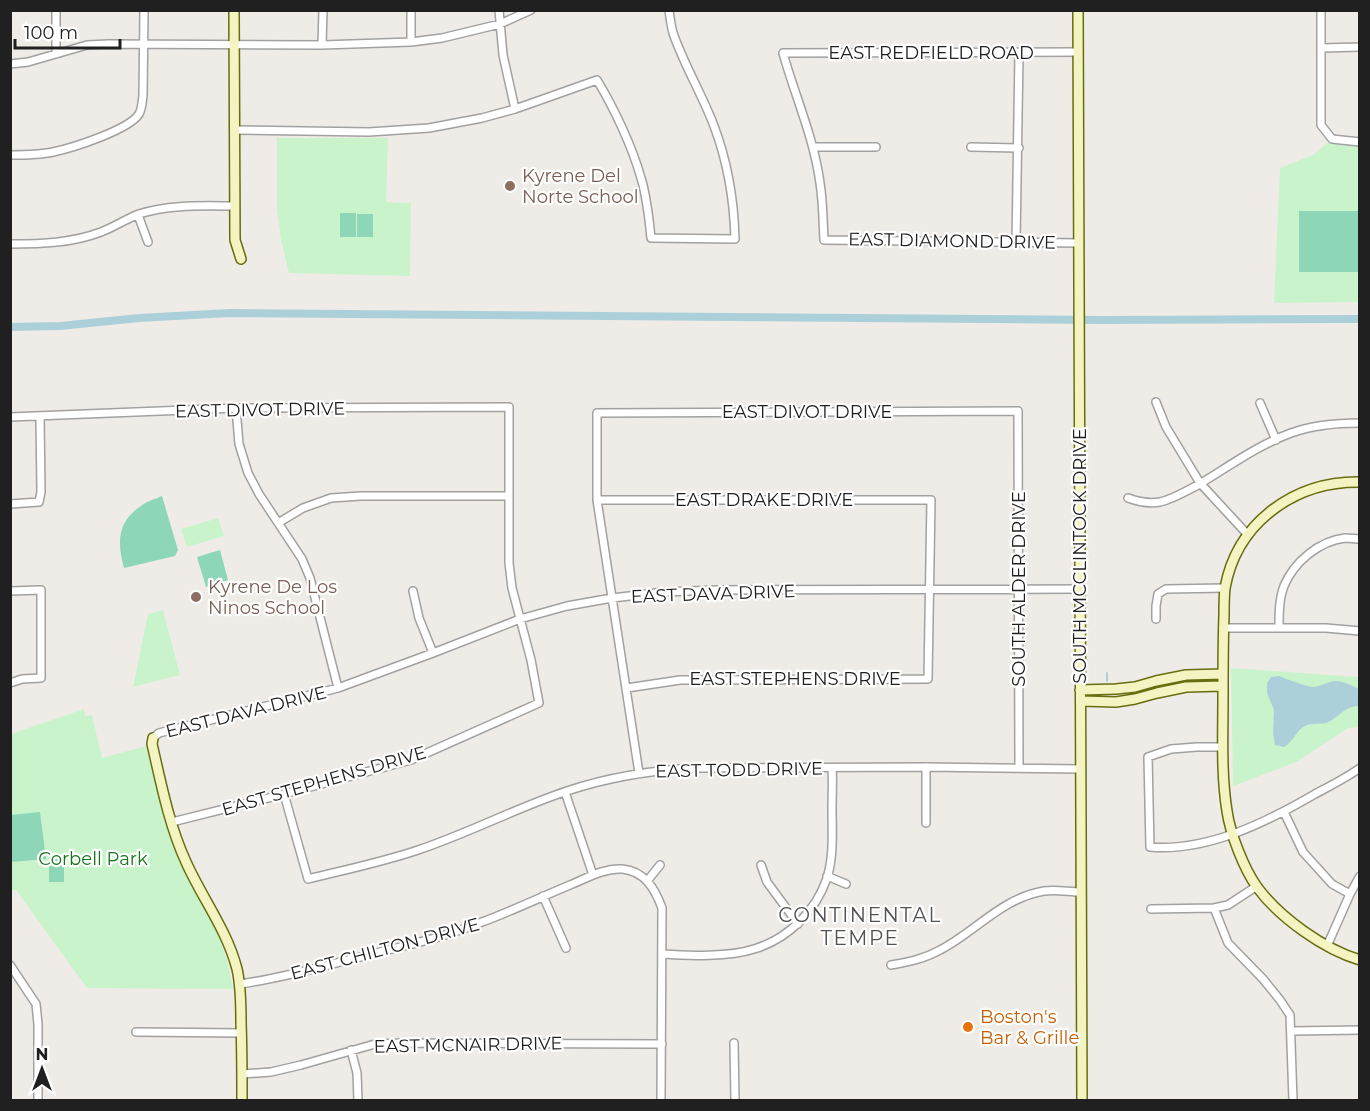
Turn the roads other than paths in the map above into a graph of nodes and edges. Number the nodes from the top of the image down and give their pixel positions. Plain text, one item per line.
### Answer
1 (56, 10) edge
2 (144, 10) edge
3 (234, 10) edge
4 (322, 10) edge
5 (411, 10) edge
6 (500, 10) edge
7 (531, 10) edge
8 (669, 10) edge
9 (1078, 10) edge
10 (1321, 10) edge
11 (500, 24) junction
12 (411, 42) junction
13 (144, 44) junction
14 (234, 45) junction
15 (322, 45) junction
16 (1359, 47) edge
17 (1321, 48) junction
18 (1078, 52) junction
19 (1019, 53) junction
20 (56, 54) junction
21 (10, 64) edge
22 (515, 109) junction
23 (235, 130) junction
24 (1359, 142) edge
25 (813, 147) junction
26 (876, 147) dead end
27 (971, 147) dead end
28 (1019, 148) junction
29 (10, 155) edge
30 (235, 206) junction
31 (138, 215) junction
32 (148, 242) dead end
33 (10, 243) edge
34 (1016, 243) junction
35 (1079, 243) junction
36 (241, 259) dead end
37 (1156, 402) dead end
38 (1260, 403) dead end
39 (236, 408) junction
40 (1017, 411) joint
41 (40, 416) junction
42 (10, 417) edge
43 (1359, 423) edge
44 (1276, 440) junction
45 (1359, 482) edge
46 (1200, 483) junction
47 (509, 496) junction
48 (1128, 498) dead end
49 (597, 500) junction
50 (10, 504) edge
51 (278, 523) junction
52 (1248, 535) junction
53 (1359, 539) edge
54 (1225, 588) junction
55 (1019, 589) junction
56 (1080, 589) junction
57 (930, 590) junction
58 (10, 591) edge
59 (413, 591) dead end
60 (612, 598) junction
61 (520, 619) junction
62 (1156, 619) dead end
63 (1223, 628) junction
64 (1280, 628) junction
65 (1359, 632) edge
66 (433, 653) junction
67 (1223, 674) junction
68 (10, 683) edge
69 (1223, 686) junction
70 (338, 688) junction
71 (627, 688) junction
72 (1080, 690) junction
73 (1081, 701) junction
74 (153, 738) joint
75 (1223, 747) junction
76 (926, 767) junction
77 (832, 768) junction
78 (1019, 768) junction
79 (1359, 768) edge
80 (1081, 769) junction
81 (639, 773) junction
82 (565, 792) junction
83 (284, 794) junction
84 (1284, 812) junction
85 (172, 822) junction
86 (926, 823) dead end
87 (1233, 833) junction
88 (660, 865) dead end
89 (761, 865) dead end
90 (593, 875) junction
91 (827, 876) junction
92 (1359, 876) edge
93 (648, 880) junction
94 (846, 884) dead end
95 (1257, 886) junction
96 (1081, 892) junction
97 (1350, 894) junction
98 (543, 896) junction
99 (1214, 908) junction
100 (1151, 909) dead end
101 (798, 924) junction
102 (1327, 946) junction
103 (566, 948) dead end
104 (663, 954) junction
105 (1359, 960) edge
106 (10, 965) edge
107 (891, 965) dead end
108 (240, 984) junction
109 (1359, 1030) edge
110 (1291, 1031) junction
111 (135, 1032) dead end
112 (241, 1033) junction
113 (734, 1042) dead end
114 (662, 1044) junction
115 (351, 1050) junction
116 (242, 1074) junction
117 (38, 1101) edge
118 (242, 1101) edge
119 (358, 1101) edge
120 (661, 1101) edge
121 (735, 1101) edge
122 (1082, 1101) edge
123 (1293, 1101) edge

1 - 20 street
2 - 13 street
3 - 14 street
4 - 15 street
5 - 12 street
6 - 11 street
7 - 11 street
8 - 22 street
9 - 18 street, SOUTH MCCLINTOCK DRIVE
10 - 17 street
11 - 12 street
11 - 22 street
12 - 15 street
13 - 14 street
13 - 20 street
13 - 29 street
14 - 15 street
14 - 23 street
16 - 17 street
17 - 24 street
18 - 19 street, EAST REDFIELD ROAD
18 - 35 street, SOUTH MCCLINTOCK DRIVE
19 - 25 street, EAST REDFIELD ROAD
19 - 28 street
20 - 21 street
22 - 23 street
23 - 30 street
25 - 26 street
25 - 34 street, EAST DIAMOND DRIVE
27 - 28 street
28 - 34 street
30 - 31 street
30 - 36 street
31 - 32 street
31 - 33 street
34 - 35 street, EAST DIAMOND DRIVE
35 - 56 street, SOUTH MCCLINTOCK DRIVE
37 - 46 street
38 - 44 street
39 - 41 street, EAST DIVOT DRIVE
39 - 47 street, EAST DIVOT DRIVE
39 - 51 street
40 - 49 street, EAST DIVOT DRIVE
40 - 55 street, SOUTH ALDER DRIVE
41 - 42 street, EAST DIVOT DRIVE
41 - 50 street
43 - 44 street
44 - 46 street
45 - 52 street
46 - 48 street
46 - 52 street
47 - 51 street
47 - 61 street
49 - 57 street, EAST DRAKE DRIVE
49 - 60 street
51 - 70 street
52 - 54 street
53 - 64 street
54 - 62 street
54 - 63 street
55 - 56 street, EAST DAVA DRIVE
55 - 57 street, EAST DAVA DRIVE
55 - 78 street, SOUTH ALDER DRIVE
56 - 72 street, SOUTH MCCLINTOCK DRIVE
57 - 60 street, EAST DAVA DRIVE
57 - 71 street, EAST STEPHENS DRIVE
58 - 68 street
59 - 66 street
60 - 61 street, EAST DAVA DRIVE
60 - 71 street
61 - 66 street, EAST DAVA DRIVE
61 - 83 street, EAST STEPHENS DRIVE
63 - 64 street
63 - 67 street
64 - 65 street
66 - 70 street, EAST DAVA DRIVE
67 - 69 street
67 - 72 street
69 - 73 street
69 - 75 street
70 - 74 street, EAST DAVA DRIVE
71 - 81 street
72 - 73 street, SOUTH MCCLINTOCK DRIVE
73 - 80 street, SOUTH MCCLINTOCK DRIVE
74 - 85 street
75 - 87 street
75 - 87 street
76 - 77 street, EAST TODD DRIVE
76 - 78 street, EAST TODD DRIVE
76 - 86 street
77 - 81 street, EAST TODD DRIVE
77 - 91 street
78 - 80 street, EAST TODD DRIVE
79 - 84 street
80 - 96 street, SOUTH MCCLINTOCK DRIVE
81 - 82 street, EAST TODD DRIVE
82 - 83 street, EAST TODD DRIVE
82 - 90 street
83 - 85 street, EAST STEPHENS DRIVE
84 - 87 street
84 - 97 street
85 - 108 street
87 - 95 street
88 - 93 street
89 - 101 street
90 - 93 street, EAST CHILTON DRIVE
90 - 98 street, EAST CHILTON DRIVE
91 - 94 street
91 - 101 street
92 - 97 street
93 - 104 street
95 - 99 street
95 - 102 street
96 - 107 street
96 - 122 street, SOUTH MCCLINTOCK DRIVE
97 - 102 street
98 - 103 street
98 - 108 street, EAST CHILTON DRIVE
99 - 100 street
99 - 110 street
101 - 104 street
102 - 105 street
104 - 114 street
106 - 117 street
108 - 112 street
109 - 110 street
110 - 123 street
111 - 112 street
112 - 116 street
113 - 121 street
114 - 115 street, EAST MCNAIR DRIVE
114 - 120 street
115 - 116 street, EAST MCNAIR DRIVE
115 - 119 street
116 - 118 street

